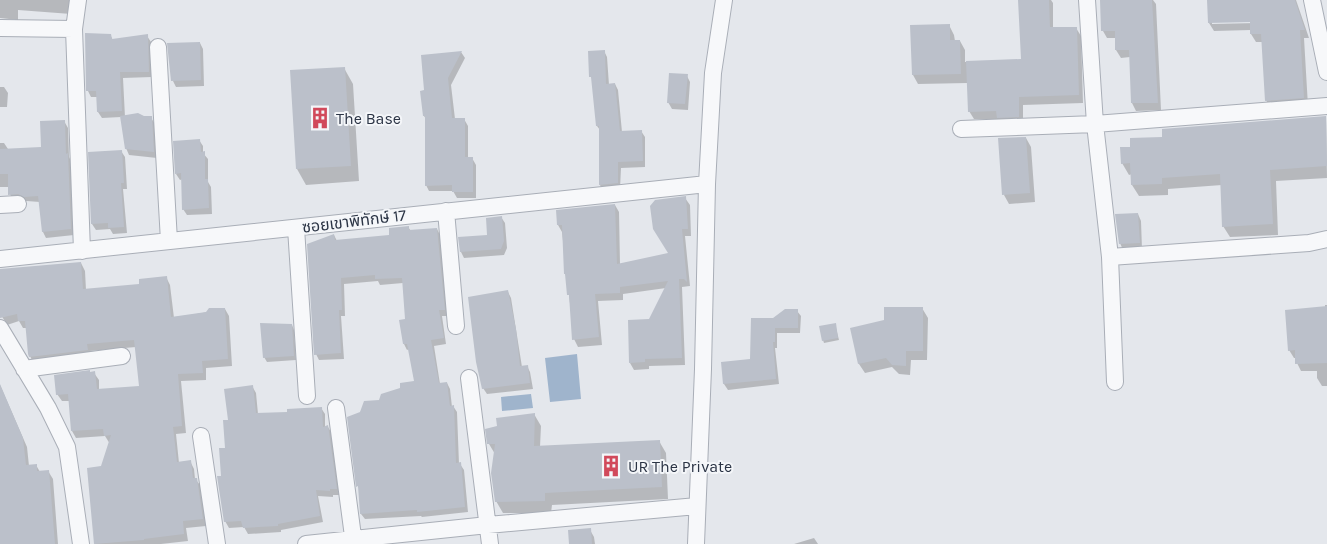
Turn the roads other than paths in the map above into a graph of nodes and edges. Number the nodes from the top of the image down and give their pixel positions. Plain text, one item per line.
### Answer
1 (78, 0) edge
2 (724, 0) edge
3 (1087, 0) edge
4 (1312, 0) edge
5 (0, 28) edge
6 (74, 30) junction
7 (158, 47) dead end
8 (1327, 72) edge
9 (1327, 106) edge
10 (1096, 124) junction
11 (961, 129) dead end
12 (708, 184) junction
13 (18, 204) dead end
14 (0, 205) edge
15 (446, 211) junction
16 (296, 228) junction
17 (1327, 239) edge
18 (169, 241) junction
19 (82, 251) junction
20 (1110, 256) junction
21 (0, 259) edge
22 (456, 326) dead end
23 (0, 328) edge
24 (122, 356) dead end
25 (24, 369) junction
26 (469, 378) dead end
27 (1114, 382) dead end
28 (307, 396) dead end
29 (336, 408) dead end
30 (201, 436) dead end
31 (697, 506) junction
32 (488, 525) junction
33 (354, 541) edge
34 (81, 544) edge
35 (217, 544) edge
36 (306, 544) edge
37 (490, 544) edge
38 (696, 544) edge

1 - 6 street
2 - 12 street
3 - 10 street
4 - 8 street
5 - 6 street
6 - 19 street
7 - 18 street
9 - 10 street
10 - 11 street
10 - 20 street
12 - 15 street, ซอยเขาพิทักษ์ 17
12 - 31 street
13 - 14 street
15 - 16 street, ซอยเขาพิทักษ์ 17
15 - 22 street
16 - 18 street, ซอยเขาพิทักษ์ 17
16 - 28 street
17 - 20 street
18 - 19 street, ซอยเขาพิทักษ์ 17
19 - 21 street, ซอยเขาพิทักษ์ 17
20 - 27 street
23 - 25 street
24 - 25 street
25 - 34 street
26 - 32 street
29 - 33 street
30 - 35 street
31 - 32 street
31 - 38 street
32 - 33 street
32 - 37 street
33 - 36 street

